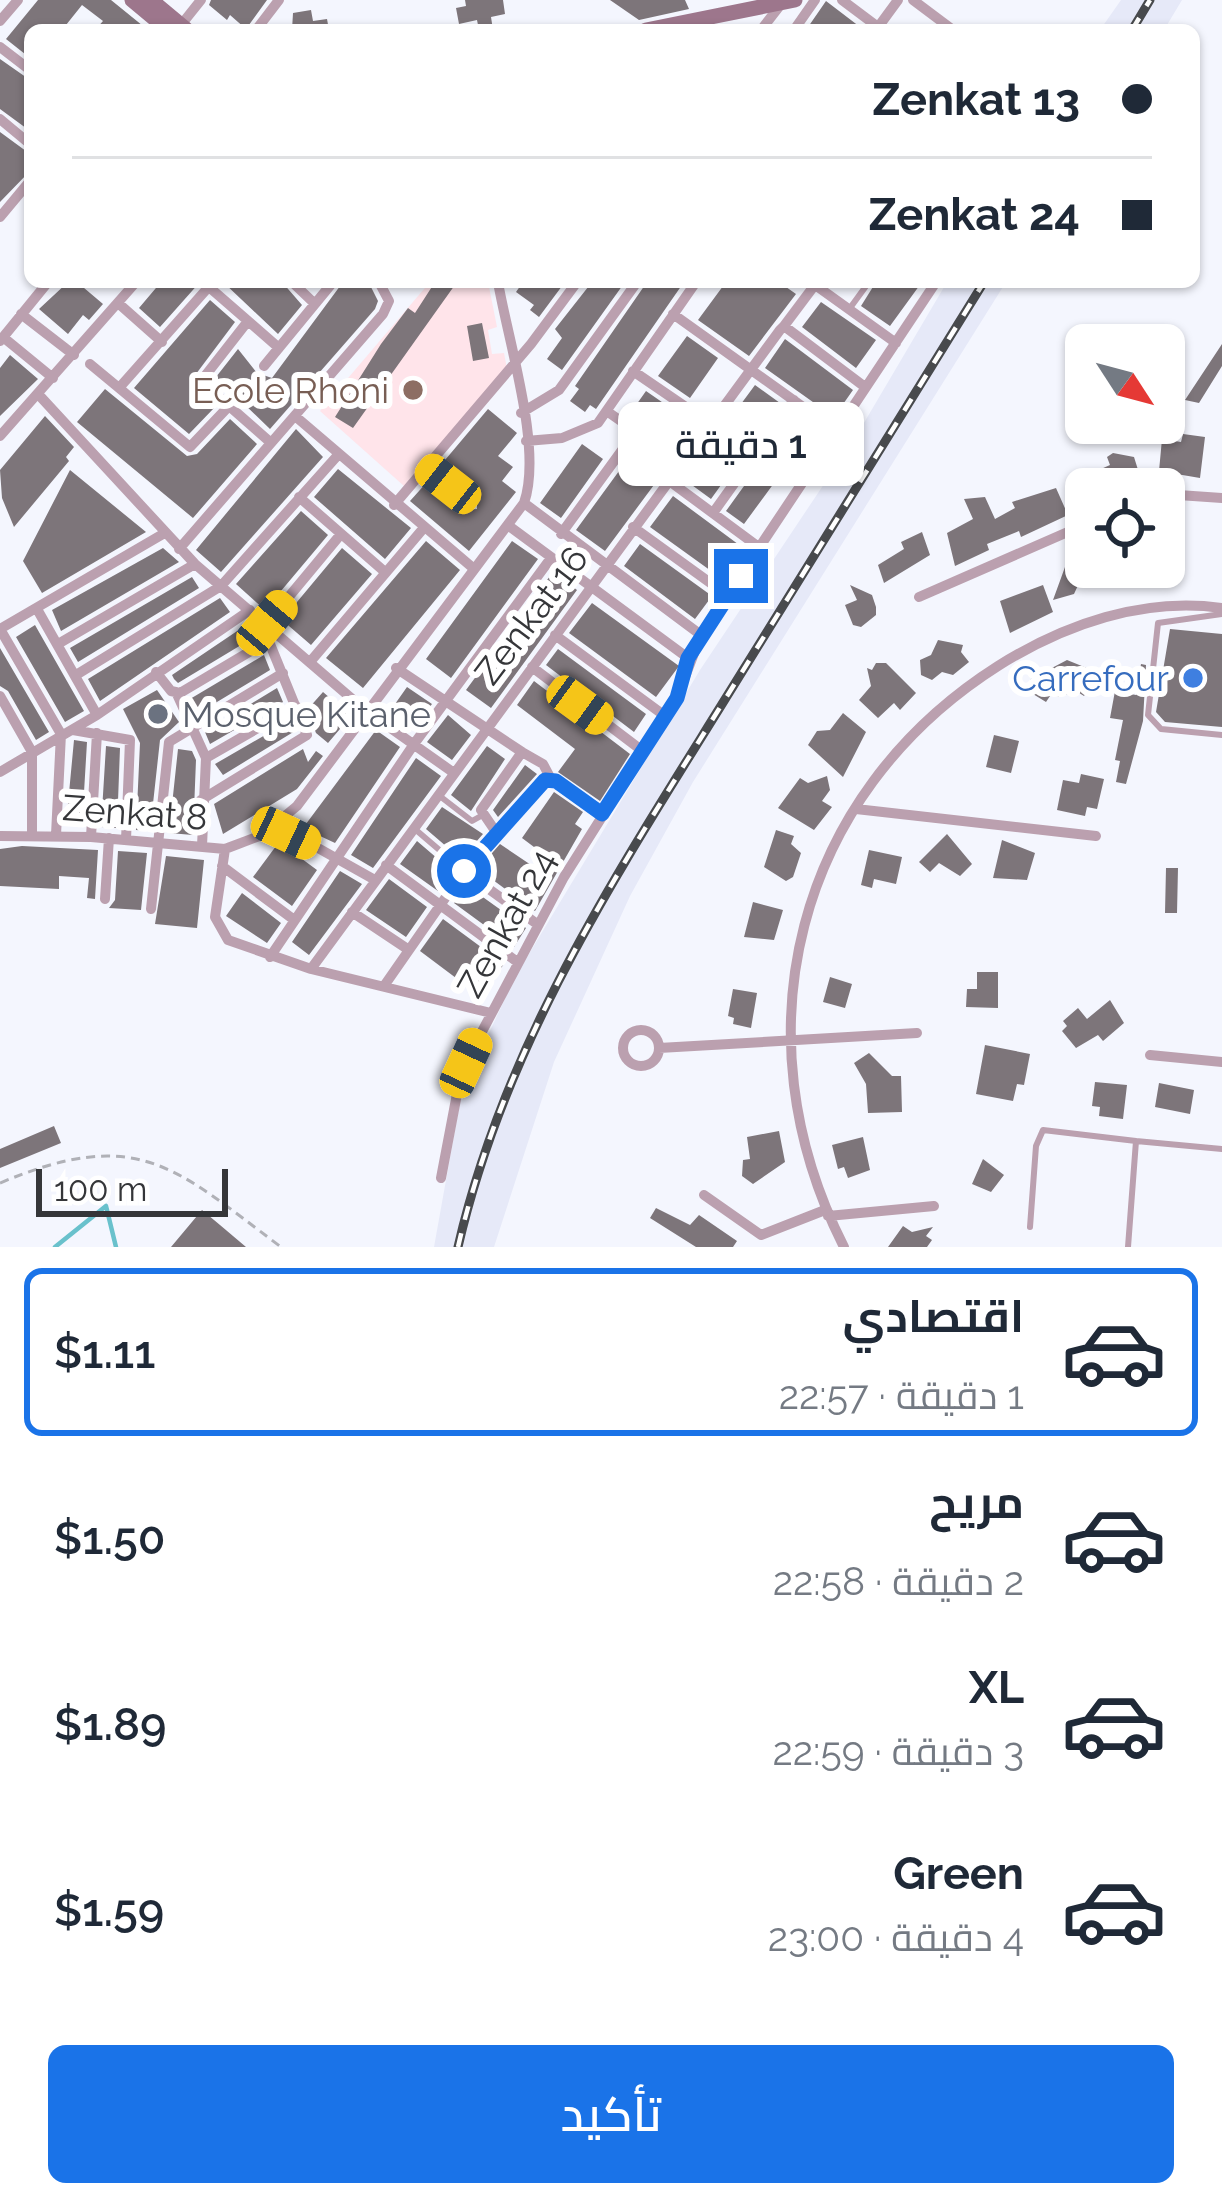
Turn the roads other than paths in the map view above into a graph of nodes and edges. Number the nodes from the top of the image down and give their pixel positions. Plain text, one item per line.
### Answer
1 (19, 0) edge
2 (132, 0) edge
3 (152, 0) edge
4 (201, 0) edge
5 (279, 0) edge
6 (842, 0) edge
7 (913, 0) edge
8 (788, 1) edge
9 (738, 11) junction
10 (0, 21) edge
11 (171, 24) edge
12 (174, 24) edge
13 (181, 24) edge
14 (261, 24) edge
15 (675, 24) edge
16 (728, 24) edge
17 (767, 24) edge
18 (872, 24) edge
19 (945, 24) edge
20 (0, 46) edge
21 (24, 65) edge
22 (0, 119) edge
23 (11, 128) junction
24 (0, 139) edge
25 (24, 139) edge
26 (24, 188) edge
27 (0, 218) edge
28 (43, 288) edge
29 (130, 288) edge
30 (208, 288) edge
31 (214, 288) edge
32 (298, 288) edge
33 (328, 288) edge
34 (382, 288) edge
35 (499, 288) edge
36 (572, 288) edge
37 (633, 288) edge
38 (692, 288) edge
39 (811, 288) edge
40 (820, 288) edge
41 (865, 288) edge
42 (932, 288) edge
43 (118, 303) junction
44 (315, 304) junction
45 (849, 310) junction
46 (21, 314) junction
47 (674, 314) junction
48 (248, 321) junction
49 (784, 326) junction
50 (2, 339) edge
51 (162, 342) junction
52 (896, 344) junction
53 (279, 348) junction
54 (74, 355) junction
55 (90, 364) dead end
56 (264, 367) dead end
57 (512, 367) junction
58 (750, 368) junction
59 (633, 371) junction
60 (53, 378) junction
61 (866, 387) junction
62 (119, 388) junction
63 (38, 394) junction
64 (794, 400) junction
65 (229, 406) junction
66 (521, 412) junction
67 (608, 412) junction
68 (295, 416) junction
69 (709, 423) junction
70 (636, 431) junction
71 (838, 432) junction
72 (0, 436) edge
73 (526, 441) junction
74 (270, 442) junction
75 (338, 454) junction
76 (681, 463) junction
77 (425, 467) junction
78 (668, 480) junction
79 (1185, 495) edge
80 (299, 497) junction
81 (1222, 498) edge
82 (470, 502) dead end
83 (524, 503) junction
84 (394, 506) junction
85 (713, 513) junction
86 (509, 526) junction
87 (634, 527) junction
88 (422, 530) junction
89 (561, 533) junction
90 (1065, 533) edge
91 (163, 534) junction
92 (341, 534) junction
93 (760, 548) junction
94 (179, 549) junction
95 (551, 558) junction
96 (195, 564) junction
97 (604, 566) junction
98 (472, 568) junction
99 (386, 572) junction
100 (220, 586) junction
101 (591, 586) junction
102 (727, 596) junction
103 (919, 596) dead end
104 (37, 609) junction
105 (1222, 610) edge
106 (259, 617) junction
107 (0, 628) edge
108 (555, 635) junction
109 (701, 635) junction
110 (266, 642) junction
111 (58, 644) junction
112 (688, 658) junction
113 (310, 662) junction
114 (532, 667) junction
115 (396, 668) junction
116 (156, 672) junction
117 (283, 673) junction
118 (76, 675) junction
119 (176, 692) junction
120 (0, 696) edge
121 (444, 703) junction
122 (296, 706) junction
123 (365, 710) junction
124 (97, 715) junction
125 (665, 716) junction
126 (190, 728) junction
127 (484, 728) junction
128 (67, 732) junction
129 (98, 733) junction
130 (1222, 735) edge
131 (414, 744) junction
132 (640, 749) junction
133 (32, 752) junction
134 (521, 752) junction
135 (206, 758) junction
136 (1, 770) edge
137 (454, 772) junction
138 (551, 779) junction
139 (438, 794) junction
140 (200, 800) junction
141 (856, 809) junction
142 (602, 814) junction
143 (481, 816) junction
144 (277, 825) junction
145 (413, 828) junction
146 (32, 835) junction
147 (56, 835) junction
148 (498, 835) junction
149 (0, 836) edge
150 (91, 836) junction
151 (1096, 836) dead end
152 (109, 838) junction
153 (126, 840) junction
154 (157, 844) junction
155 (202, 846) junction
156 (225, 849) junction
157 (337, 855) junction
158 (386, 865) junction
159 (222, 866) junction
160 (464, 871) junction
161 (375, 880) junction
162 (105, 899) dead end
163 (440, 905) junction
164 (151, 909) dead end
165 (352, 912) junction
166 (293, 919) junction
167 (537, 924) junction
168 (409, 950) junction
169 (270, 957) junction
170 (516, 961) junction
171 (310, 969) junction
172 (384, 986) junction
173 (491, 1013) junction
174 (917, 1034) dead end
175 (789, 1041) junction
176 (658, 1048) dead end
177 (1150, 1055) dead end
178 (1222, 1062) edge
179 (1136, 1141) junction
180 (1222, 1149) edge
181 (441, 1178) dead end
182 (704, 1195) dead end
183 (934, 1206) dead end
184 (827, 1213) junction
185 (1030, 1227) dead end
186 (844, 1247) edge
187 (1128, 1247) edge

1 - 10 street
2 - 11 main road
3 - 12 main road
4 - 13 street
5 - 14 street
6 - 18 street
7 - 19 street
8 - 9 main road
8 - 17 street
9 - 15 main road
9 - 16 street
20 - 21 street
22 - 23 street
23 - 24 street
23 - 25 street
26 - 27 street
28 - 46 street
29 - 43 street
30 - 51 street
31 - 48 street
32 - 44 street
33 - 44 street
34 - 68 street
35 - 57 street
36 - 57 street
37 - 66 street
38 - 47 street
39 - 49 street, Zenkat 16
40 - 45 street
41 - 45 lane
42 - 52 street, Zenkat 24
43 - 51 street
43 - 54 street
44 - 53 street
45 - 52 street
46 - 50 street
46 - 54 street
47 - 58 street
47 - 59 street
48 - 53 street
48 - 65 street
49 - 58 street, Zenkat 16
49 - 61 street
50 - 60 street
51 - 62 street
52 - 61 street, Zenkat 24
53 - 56 street
54 - 60 street
55 - 62 street
57 - 66 street
57 - 77 street
58 - 64 street
58 - 69 street, Zenkat 16
59 - 67 street
59 - 69 street
60 - 63 street
61 - 71 street, Zenkat 24
62 - 65 street
63 - 72 street
63 - 91 street
64 - 71 street
64 - 85 street
65 - 74 street
66 - 73 street
67 - 70 street
67 - 73 street
68 - 74 street
68 - 75 street
69 - 76 street, Zenkat 16
70 - 76 street
70 - 89 street
71 - 93 street, Zenkat 24
73 - 83 street
74 - 94 street
75 - 80 street
75 - 84 street
76 - 78 street, Zenkat 16
77 - 82 street
77 - 84 street
78 - 85 street
78 - 87 street, Zenkat 16
79 - 81 street
80 - 92 street
80 - 100 street
83 - 86 street, Zenkat 8
83 - 89 street
84 - 88 street
85 - 93 street
86 - 95 street
86 - 98 street, Zenkat 8
87 - 97 street, Zenkat 16
87 - 102 street
88 - 98 street
88 - 99 street
89 - 97 street
90 - 103 street
91 - 94 street
91 - 104 street
92 - 99 street
92 - 106 street
93 - 102 street, Zenkat 24
94 - 96 street
95 - 101 street
95 - 121 street
96 - 100 street
96 - 111 street
97 - 101 street, Zenkat 16
97 - 109 street
98 - 115 street, Zenkat 8
99 - 113 street
100 - 106 street
100 - 118 street
101 - 108 street, Zenkat 16
101 - 112 street
102 - 109 street, Zenkat 24
104 - 107 street
104 - 111 street
105 - 130 lane
105 - 141 street
106 - 110 street
106 - 113 street
106 - 116 street
107 - 128 street
108 - 114 street, Zenkat 16
108 - 125 street
109 - 112 street, Zenkat 24
110 - 117 street
110 - 119 street
111 - 118 street
112 - 125 street, Zenkat 24
113 - 123 street
114 - 127 street, Zenkat 16
114 - 132 street
115 - 121 street
115 - 123 street, Zenkat 8
116 - 119 street
116 - 124 street
117 - 122 street
117 - 126 street
118 - 124 street
119 - 126 street
120 - 133 street
121 - 127 street
121 - 131 street
122 - 135 street
122 - 140 street
123 - 131 street
123 - 144 street, Zenkat 8
124 - 128 street
125 - 132 street, Zenkat 24
126 - 135 street
126 - 154 street
127 - 134 street
127 - 137 street, Zenkat 16
128 - 129 street
128 - 133 street
128 - 147 street
129 - 150 street
129 - 153 street
131 - 137 street
131 - 157 street
132 - 142 street, Zenkat 24
133 - 136 street
133 - 146 street
134 - 138 street
134 - 143 street
135 - 140 street
137 - 139 street, Zenkat 16
138 - 142 street
138 - 148 street
139 - 143 lane
139 - 145 street, Zenkat 16
140 - 155 street
141 - 151 street
141 - 175 street
142 - 167 street, Zenkat 24
143 - 148 street
144 - 156 street, Zenkat 8
144 - 157 street
145 - 158 street, Zenkat 16
145 - 160 lane
146 - 147 street, Zenkat 8
146 - 149 street, Zenkat 8
147 - 150 street, Zenkat 8
148 - 160 street
150 - 152 street, Zenkat 8
152 - 153 street, Zenkat 8
152 - 162 street
153 - 154 street, Zenkat 8
154 - 155 street, Zenkat 8
154 - 164 street
155 - 156 street, Zenkat 8
156 - 159 street
157 - 161 street
157 - 166 street
158 - 161 street, Zenkat 16
158 - 163 street
159 - 166 street
159 - 169 street
160 - 163 street
160 - 167 street
161 - 165 street, Zenkat 16
163 - 168 street
163 - 170 street
165 - 168 street
165 - 171 street, Zenkat 16
166 - 169 street
167 - 170 street, Zenkat 24
168 - 172 street
169 - 171 street
170 - 173 street, Zenkat 24
171 - 172 street
172 - 173 street
173 - 181 street, Zenkat 24
174 - 175 street
175 - 176 street
175 - 184 street
177 - 178 street
179 - 180 lane
179 - 185 lane
179 - 187 lane
182 - 184 street
183 - 184 street
184 - 186 street

